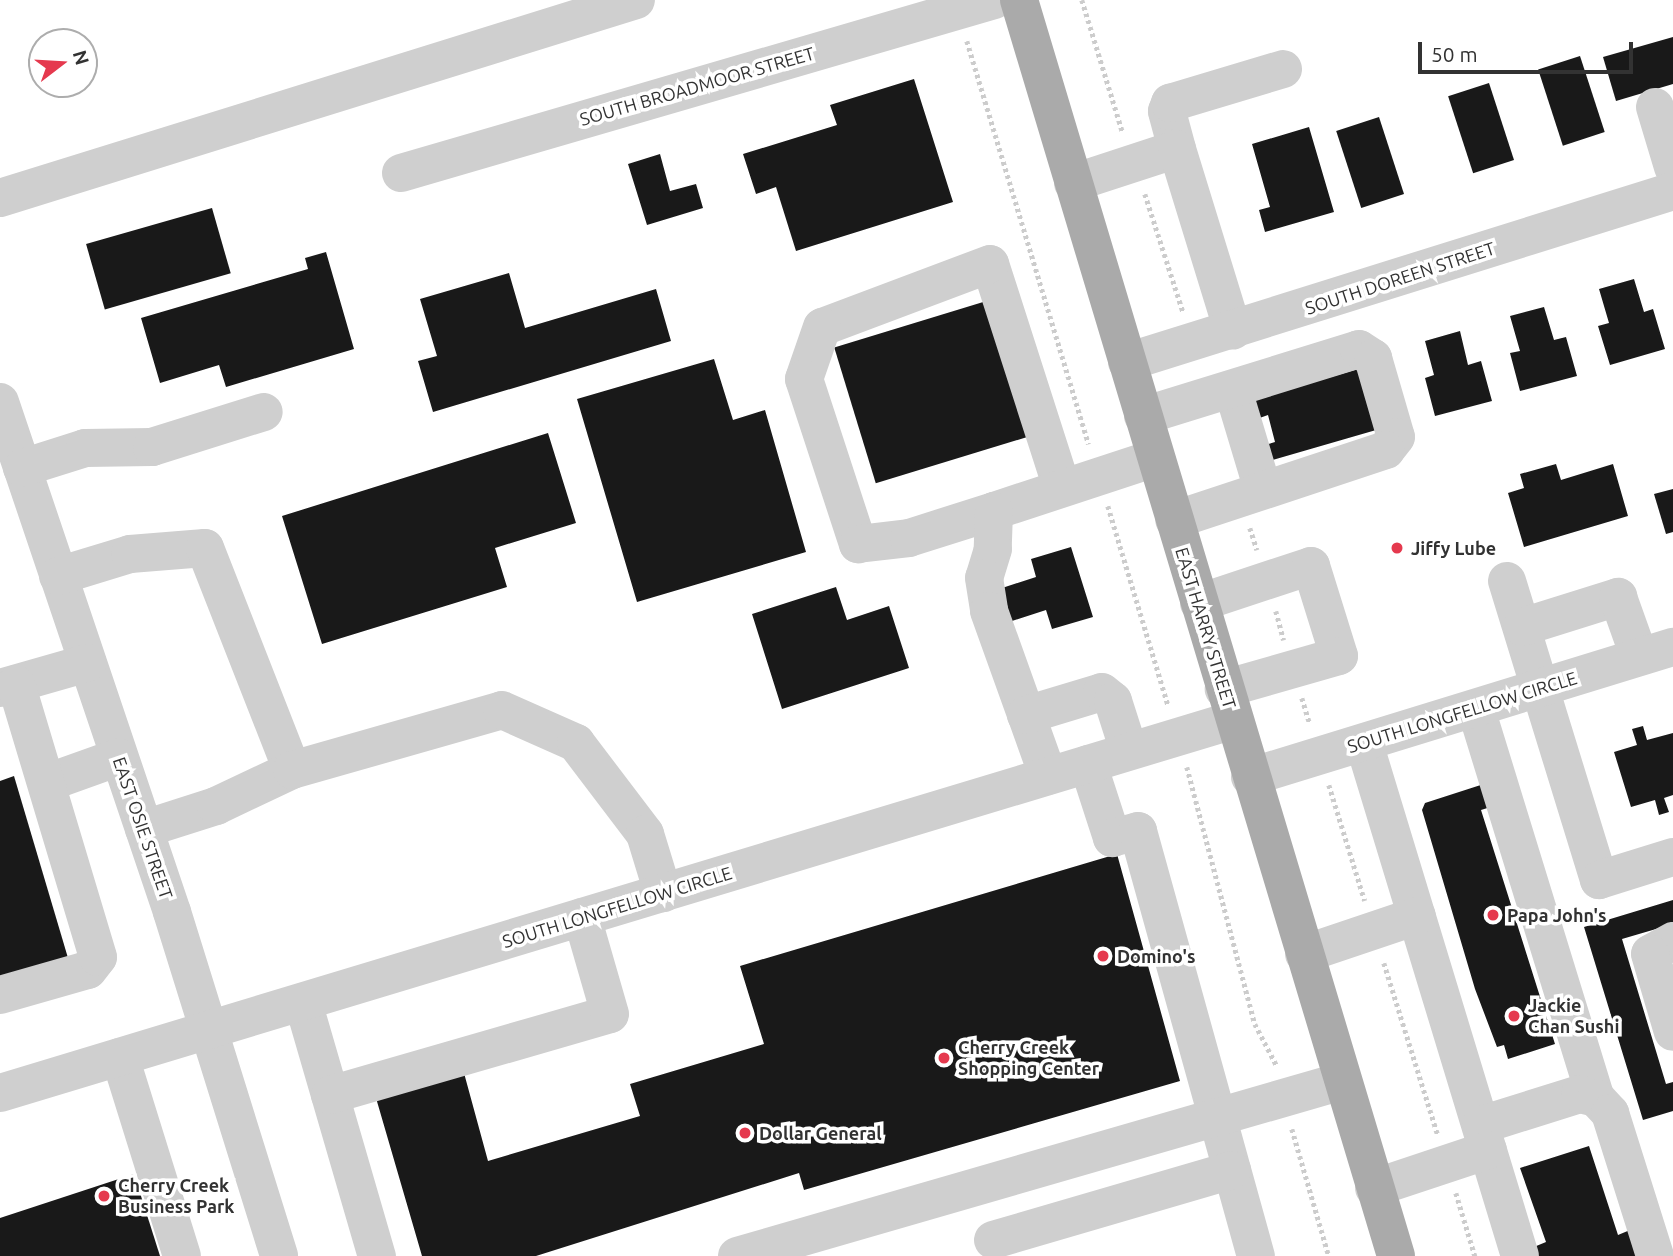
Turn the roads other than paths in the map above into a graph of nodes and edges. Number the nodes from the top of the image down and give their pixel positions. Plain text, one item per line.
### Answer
1 (636, 0) edge
2 (994, 0) edge
3 (1019, 0) edge
4 (1283, 69) dead end
5 (1655, 107) dead end
6 (1177, 149) junction
7 (1673, 167) edge
8 (401, 173) dead end
9 (1073, 183) junction
10 (1673, 191) edge
11 (0, 198) edge
12 (1354, 295) junction
13 (1233, 331) junction
14 (1373, 358) junction
15 (1127, 362) junction
16 (1233, 390) junction
17 (0, 402) edge
18 (264, 412) dead end
19 (1143, 416) junction
20 (1155, 458) junction
21 (22, 468) junction
22 (1062, 488) junction
23 (1252, 494) junction
24 (994, 510) junction
25 (1174, 520) junction
26 (58, 576) junction
27 (1507, 581) dead end
28 (1199, 603) junction
29 (1522, 626) junction
30 (1656, 651) edge
31 (88, 663) junction
32 (5, 687) edge
33 (1541, 689) junction
34 (1229, 704) junction
35 (1476, 709) junction
36 (1026, 715) junction
37 (1364, 743) junction
38 (1129, 751) junction
39 (120, 757) junction
40 (1088, 764) junction
41 (292, 770) junction
42 (1048, 776) junction
43 (1250, 776) junction
44 (49, 782) junction
45 (144, 829) junction
46 (1673, 857) edge
47 (663, 893) junction
48 (1417, 916) junction
49 (582, 917) junction
50 (1673, 941) edge
51 (1304, 954) junction
52 (0, 995) edge
53 (303, 1002) junction
54 (208, 1030) junction
55 (1673, 1032) edge
56 (120, 1057) junction
57 (1342, 1081) junction
58 (0, 1093) edge
59 (330, 1095) junction
60 (1596, 1098) junction
61 (1217, 1118) junction
62 (1484, 1137) junction
63 (1232, 1170) junction
64 (1374, 1188) junction
65 (993, 1240) dead end
66 (182, 1256) edge
67 (279, 1256) edge
68 (377, 1256) edge
69 (737, 1256) edge
70 (1256, 1256) edge
71 (1395, 1256) edge
72 (1520, 1256) edge
73 (1655, 1256) edge

1 - 11 street
2 - 8 street, SOUTH BROADMOOR STREET
3 - 9 main road, EAST HARRY STREET
4 - 6 street
5 - 7 street
6 - 9 street
6 - 13 street
9 - 15 main road, EAST HARRY STREET
10 - 12 street, SOUTH DOREEN STREET
12 - 13 street, SOUTH DOREEN STREET
12 - 14 street
13 - 15 street, SOUTH DOREEN STREET
14 - 16 street
14 - 23 street
15 - 19 main road, EAST HARRY STREET
16 - 19 street
16 - 23 street
17 - 21 street, EAST OSIE STREET
18 - 21 street
19 - 20 main road, EAST HARRY STREET
20 - 22 street
20 - 25 main road, EAST HARRY STREET
21 - 26 street, EAST OSIE STREET
22 - 24 street
22 - 24 street
23 - 25 street
24 - 36 street
25 - 28 main road, EAST HARRY STREET
26 - 31 street, EAST OSIE STREET
26 - 41 street
27 - 29 street
28 - 34 main road, EAST HARRY STREET
28 - 34 street, SOUTH LONGFELLOW CIRCLE
29 - 30 street
29 - 33 street
30 - 33 street, SOUTH LONGFELLOW CIRCLE
31 - 32 street
31 - 39 street, EAST OSIE STREET
32 - 44 street
33 - 35 street, SOUTH LONGFELLOW CIRCLE
33 - 46 street
34 - 38 street, SOUTH LONGFELLOW CIRCLE
34 - 43 main road, EAST HARRY STREET
35 - 37 street, SOUTH LONGFELLOW CIRCLE
35 - 60 street
36 - 38 street
36 - 42 street
37 - 43 street, SOUTH LONGFELLOW CIRCLE
37 - 48 street
38 - 40 street, SOUTH LONGFELLOW CIRCLE
39 - 44 street
39 - 45 street, EAST OSIE STREET
40 - 42 street, SOUTH LONGFELLOW CIRCLE
40 - 61 street
41 - 45 street
41 - 47 street
42 - 47 street, SOUTH LONGFELLOW CIRCLE
43 - 51 main road, EAST HARRY STREET
44 - 52 street
45 - 54 street, EAST OSIE STREET
47 - 49 street, SOUTH LONGFELLOW CIRCLE
48 - 51 street
48 - 62 street
49 - 53 street, SOUTH LONGFELLOW CIRCLE
49 - 59 street
50 - 55 street
51 - 57 main road, EAST HARRY STREET
53 - 54 street, SOUTH LONGFELLOW CIRCLE
53 - 59 street
54 - 56 street, SOUTH LONGFELLOW CIRCLE
54 - 67 street, EAST OSIE STREET
56 - 58 street, SOUTH LONGFELLOW CIRCLE
56 - 66 street
57 - 61 street
57 - 64 main road, EAST HARRY STREET
59 - 68 street
60 - 62 street
60 - 73 street
61 - 63 street
61 - 69 street
62 - 64 street
62 - 72 street
63 - 65 street
63 - 70 street
64 - 71 main road, EAST HARRY STREET

